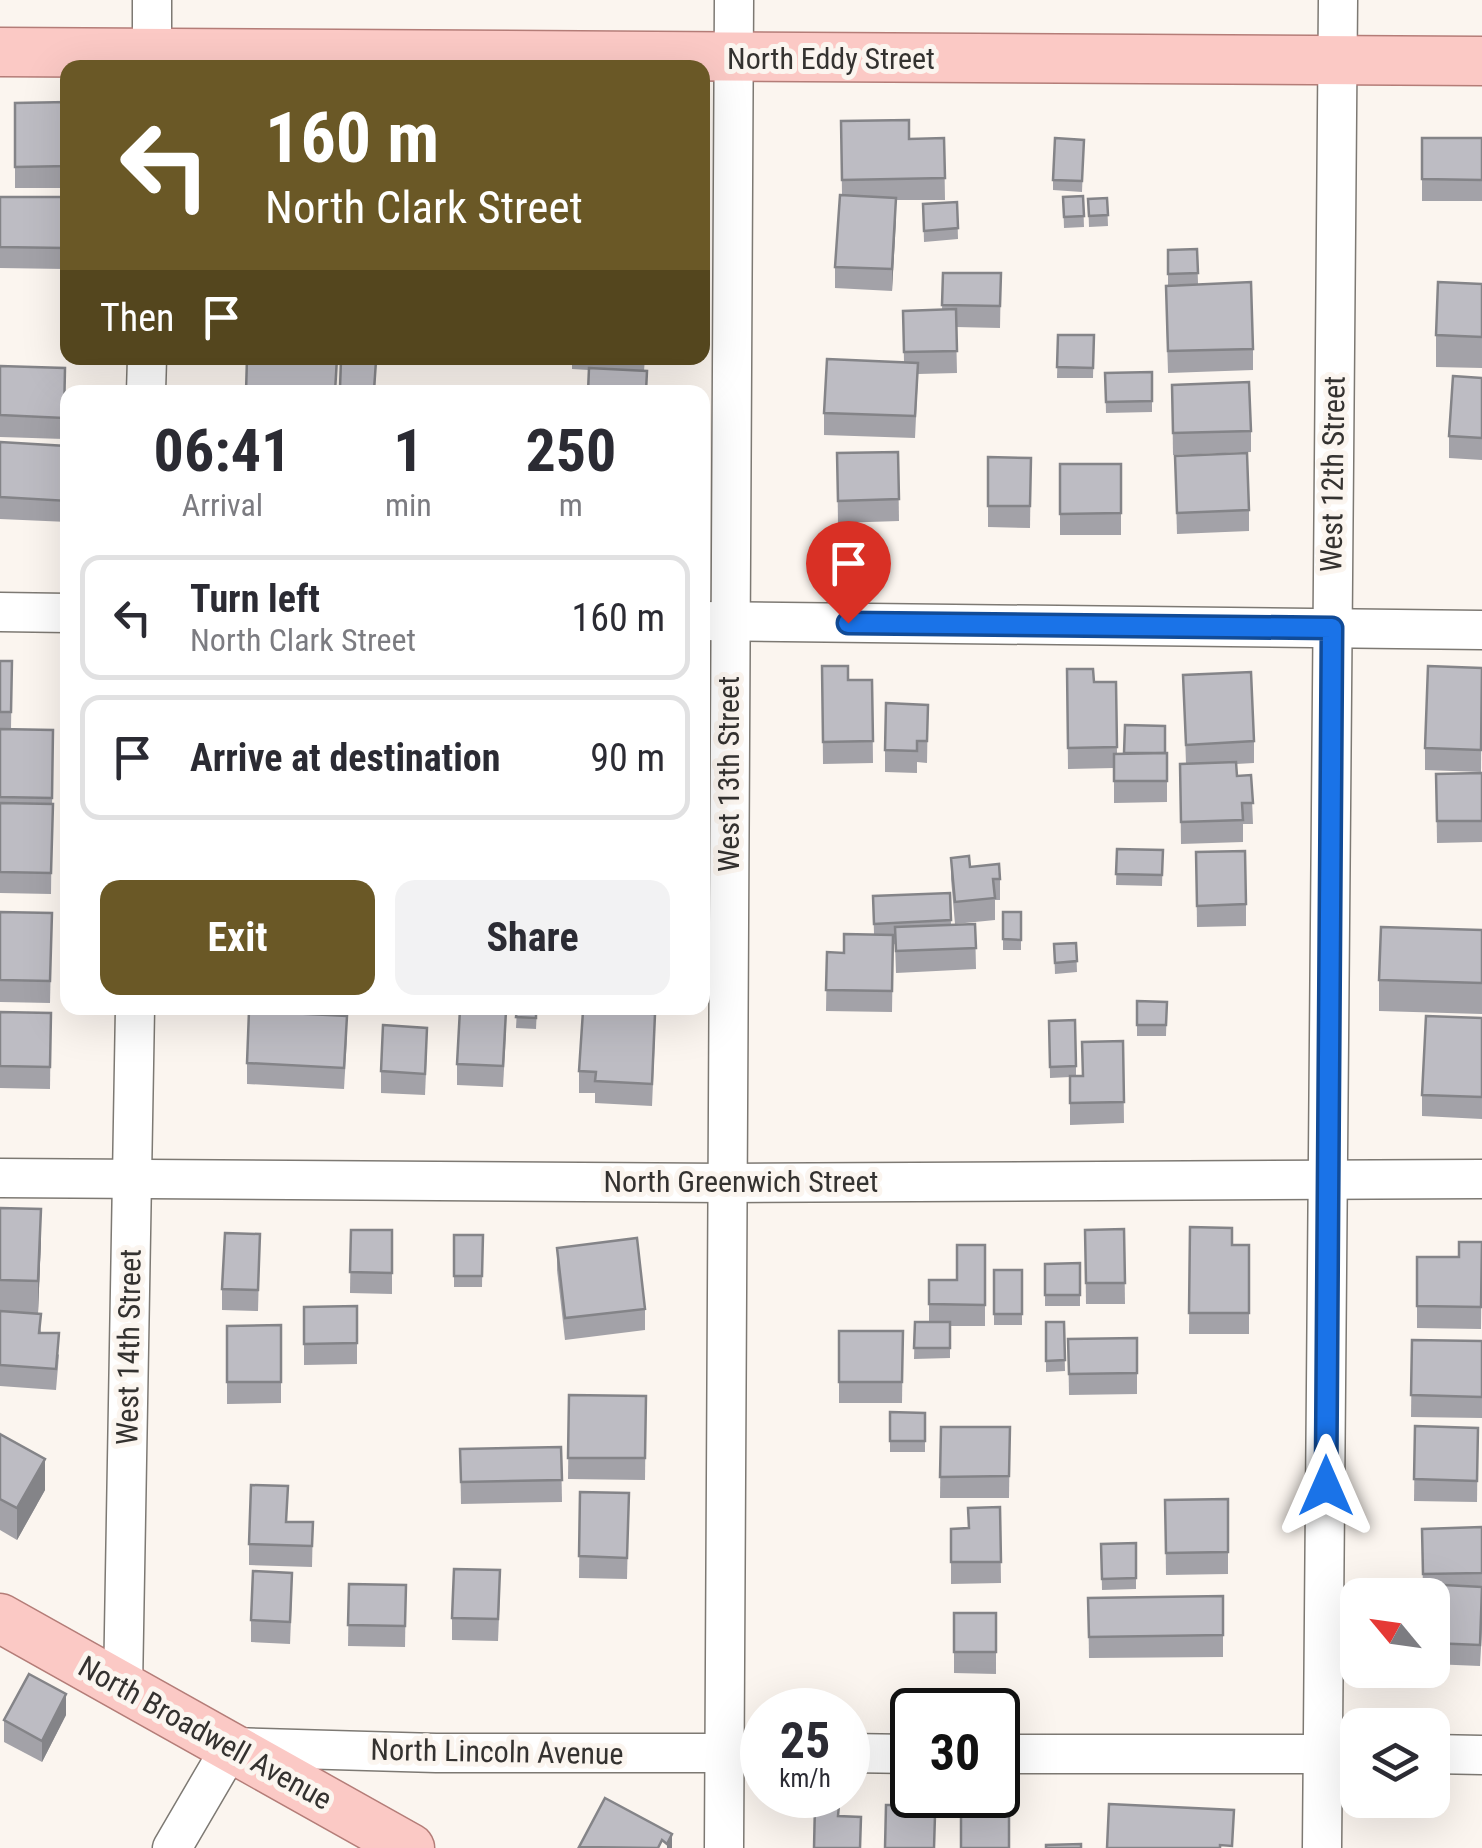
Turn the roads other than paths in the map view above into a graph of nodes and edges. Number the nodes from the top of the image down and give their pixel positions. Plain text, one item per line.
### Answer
1 (152, 0) edge
2 (734, 0) edge
3 (1338, 0) edge
4 (0, 52) edge
5 (733, 58) junction
6 (135, 60) edge
7 (152, 60) edge
8 (346, 60) edge
9 (1338, 60) junction
10 (1482, 60) edge
11 (0, 612) edge
12 (60, 613) edge
13 (716, 621) edge
14 (1332, 628) junction
15 (1482, 630) edge
16 (135, 1015) edge
17 (0, 1178) edge
18 (1482, 1178) edge
19 (132, 1179) junction
20 (1328, 1180) junction
21 (727, 1183) junction
22 (0, 1618) edge
23 (123, 1687) junction
24 (1340, 1710) edge
25 (230, 1748) junction
26 (724, 1753) junction
27 (740, 1753) edge
28 (1020, 1754) edge
29 (1340, 1754) edge
30 (1450, 1754) edge
31 (1482, 1754) edge
32 (1340, 1759) edge
33 (172, 1848) edge
34 (410, 1848) edge
35 (724, 1848) edge
36 (1322, 1848) edge

1 - 7 street
2 - 5 street, West 13th Street
3 - 9 street, West 12th Street
4 - 6 main road, North Eddy Street
5 - 8 main road, North Eddy Street
5 - 9 main road, North Eddy Street
5 - 13 street, West 13th Street
9 - 10 main road, North Eddy Street
9 - 14 street, West 12th Street
11 - 12 street
13 - 14 street
13 - 21 street, West 13th Street
14 - 15 street
14 - 20 street, West 12th Street
16 - 19 street, West 14th Street
17 - 19 street, North Greenwich Street
18 - 20 street, North Greenwich Street
19 - 21 street, North Greenwich Street
19 - 23 street, West 14th Street
20 - 21 street, North Greenwich Street
20 - 24 street, West 12th Street
21 - 26 street, West 13th Street
22 - 23 main road, North Broadwell Avenue
23 - 25 main road, North Broadwell Avenue
25 - 26 street, North Lincoln Avenue
25 - 33 street
25 - 34 main road, North Broadwell Avenue
26 - 27 street, North Lincoln Avenue
26 - 35 street, West 13th Street
28 - 29 street
30 - 31 street
32 - 36 street, West 12th Street

